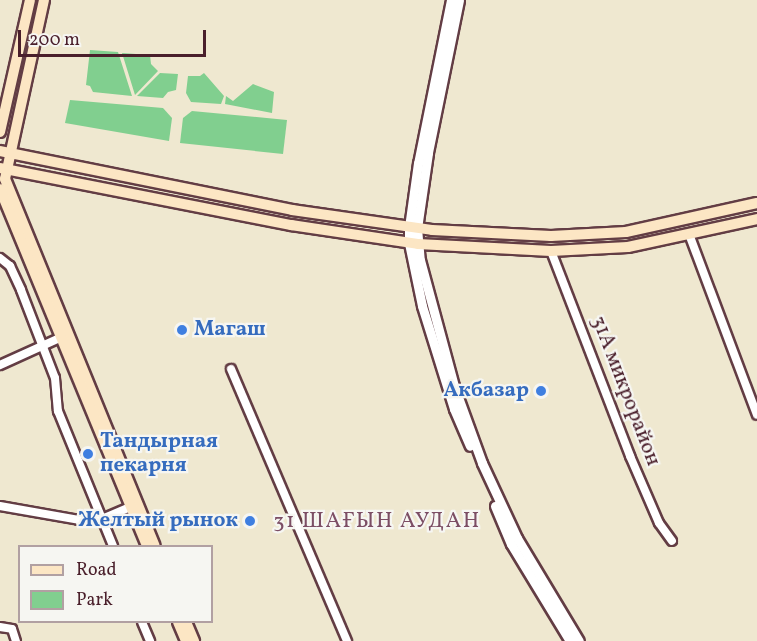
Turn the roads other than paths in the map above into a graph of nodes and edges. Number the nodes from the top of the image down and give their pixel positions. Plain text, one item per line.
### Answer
1 (30, 0) edge
2 (44, 0) edge
3 (451, 0) edge
4 (459, 0) edge
5 (0, 132) edge
6 (5, 152) edge
7 (3, 168) edge
8 (0, 189) edge
9 (757, 203) edge
10 (757, 219) edge
11 (413, 228) junction
12 (689, 234) junction
13 (551, 236) junction
14 (414, 244) junction
15 (551, 252) junction
16 (0, 258) edge
17 (63, 336) junction
18 (42, 347) junction
19 (0, 365) edge
20 (231, 369) dead end
21 (757, 415) edge
22 (0, 506) edge
23 (130, 507) junction
24 (102, 519) junction
25 (672, 541) dead end
26 (113, 545) edge
27 (147, 545) edge
28 (155, 545) edge
29 (143, 623) edge
30 (179, 623) edge
31 (187, 623) edge
32 (0, 627) edge
33 (16, 641) edge
34 (150, 641) edge
35 (186, 641) edge
36 (194, 641) edge
37 (347, 641) edge
38 (570, 641) edge
39 (579, 641) edge

1 - 5 main road
2 - 6 main road
3 - 11 street
4 - 11 street
6 - 7 main road
6 - 11 main road
7 - 14 main road
7 - 17 main road
8 - 17 main road
9 - 13 main road
10 - 12 main road
11 - 13 main road
11 - 14 street
12 - 15 main road
12 - 21 street
13 - 15 main road
14 - 15 main road
14 - 38 street
14 - 39 street
15 - 25 street, 31А микрорайон
16 - 18 street
17 - 18 street
17 - 23 main road
17 - 28 main road
18 - 19 street
18 - 24 street
20 - 37 street
22 - 24 street
23 - 24 street
23 - 27 main road
24 - 26 street
29 - 34 street
30 - 35 main road
31 - 36 main road
32 - 33 street

